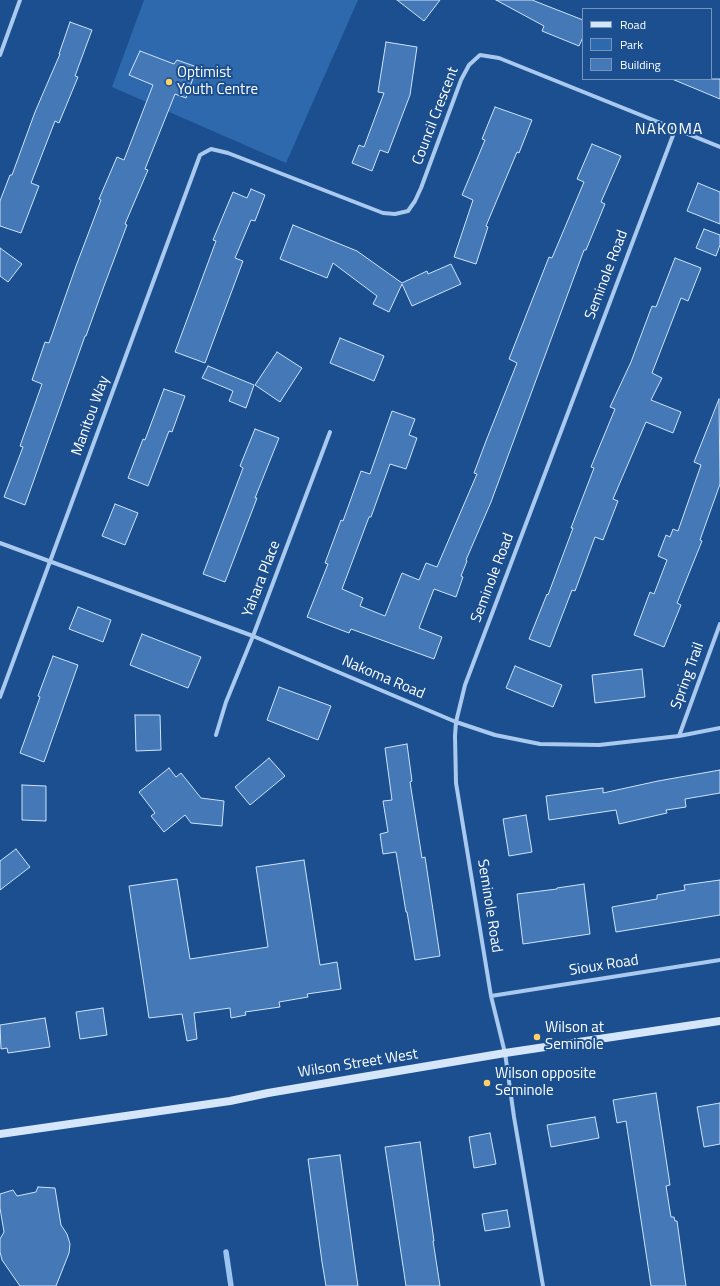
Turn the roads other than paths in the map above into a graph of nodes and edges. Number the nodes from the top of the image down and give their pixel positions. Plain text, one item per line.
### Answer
1 (20, 0) edge
2 (0, 55) edge
3 (675, 130) junction
4 (720, 147) edge
5 (211, 149) joint
6 (330, 432) dead end
7 (0, 543) edge
8 (50, 562) junction
9 (720, 624) edge
10 (253, 636) junction
11 (0, 697) edge
12 (456, 722) junction
13 (720, 728) edge
14 (216, 735) dead end
15 (679, 736) junction
16 (720, 960) edge
17 (491, 996) junction
18 (720, 1022) edge
19 (505, 1053) junction
20 (0, 1134) edge
21 (543, 1286) edge

1 - 2 street
3 - 4 street, Council Crescent
3 - 5 street, Council Crescent
3 - 12 street, Seminole Road
5 - 8 street, Manitou Way
6 - 10 street, Yahara Place
7 - 8 street, Nakoma Road
8 - 10 street, Nakoma Road
8 - 11 street, Manitou Way
9 - 15 street, Spring Trail
10 - 12 street, Nakoma Road
10 - 14 street, Yahara Place
12 - 15 street, Nakoma Road
12 - 17 street, Seminole Road
13 - 15 street, Nakoma Road
16 - 17 street, Sioux Road
17 - 19 street, Seminole Road
18 - 19 main road, Wilson Street West
19 - 20 main road, Wilson Street West
19 - 21 street, Seminole Road

